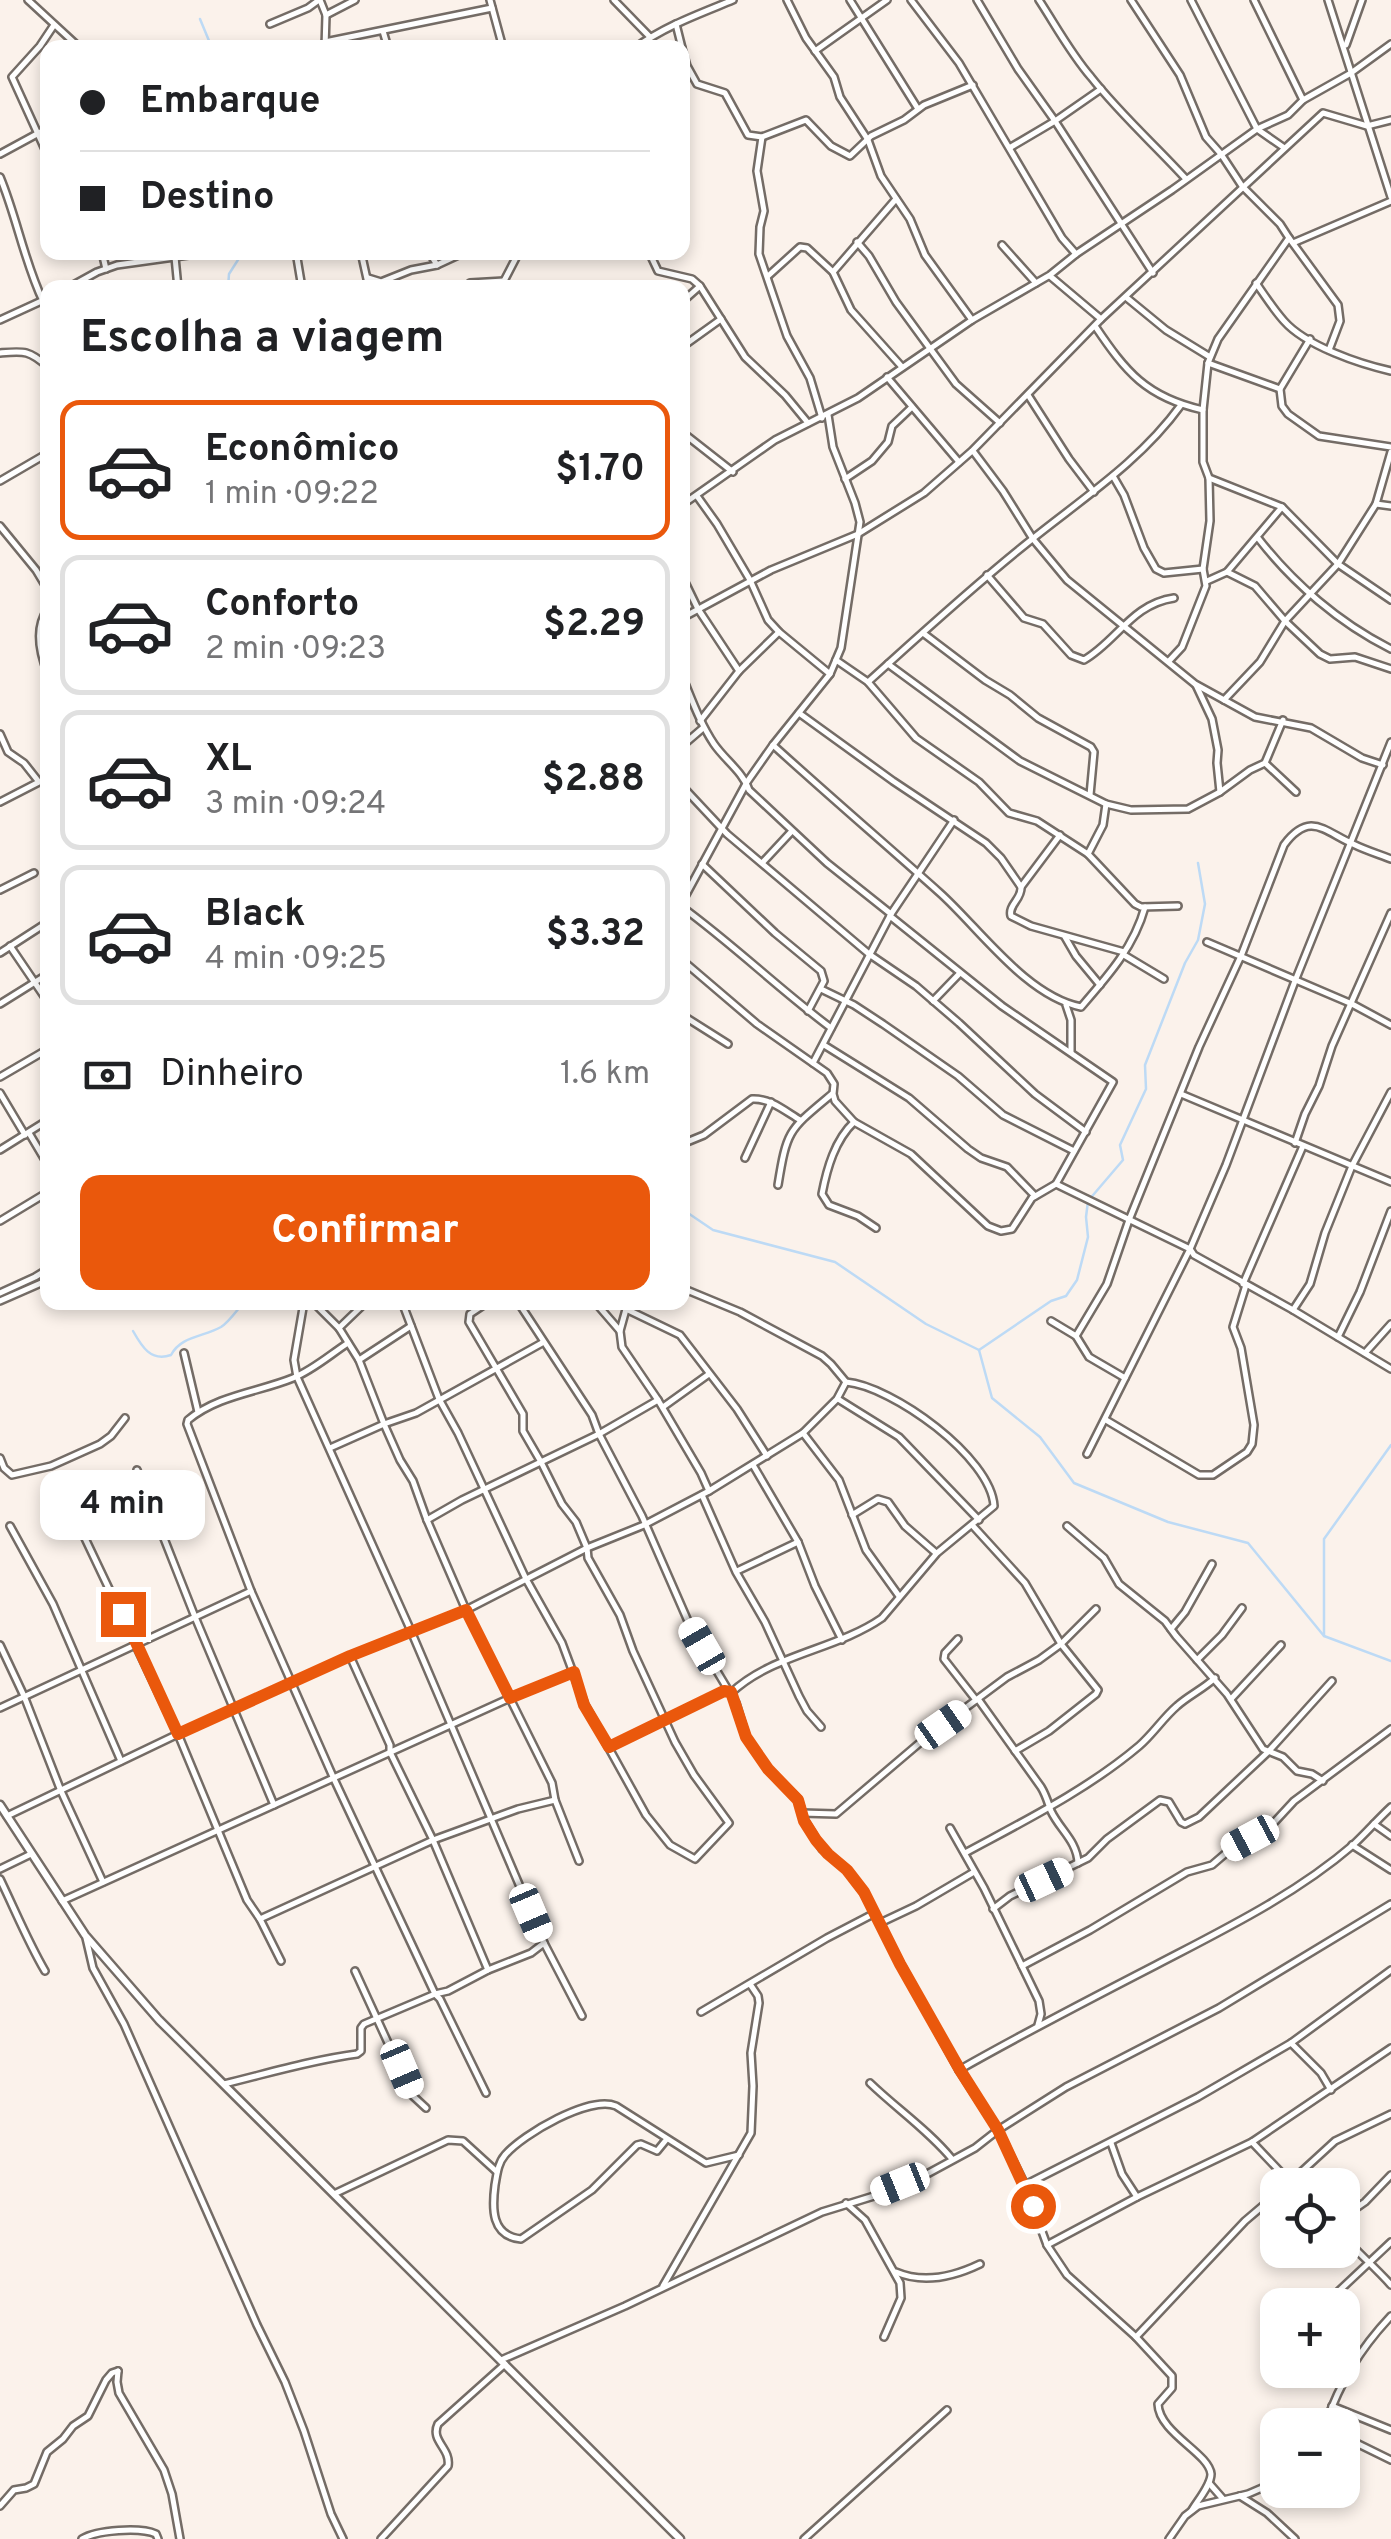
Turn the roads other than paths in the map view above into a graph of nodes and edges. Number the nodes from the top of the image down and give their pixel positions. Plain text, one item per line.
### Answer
1 (28, 0) edge
2 (320, 0) edge
3 (355, 0) edge
4 (614, 0) edge
5 (733, 0) edge
6 (786, 0) edge
7 (850, 0) edge
8 (887, 0) edge
9 (911, 0) edge
10 (977, 0) edge
11 (1039, 0) edge
12 (1131, 0) edge
13 (1192, 0) edge
14 (1254, 0) edge
15 (1328, 0) edge
16 (1362, 0) edge
17 (491, 4) edge
18 (326, 16) junction
19 (860, 19) junction
20 (270, 24) dead end
21 (676, 24) junction
22 (54, 25) junction
23 (382, 30) junction
24 (650, 36) junction
25 (44, 40) edge
26 (71, 40) edge
27 (325, 40) edge
28 (344, 40) edge
29 (385, 40) edge
30 (501, 40) edge
31 (645, 40) edge
32 (680, 40) edge
33 (40, 46) edge
34 (1388, 47) edge
35 (1345, 48) junction
36 (815, 52) junction
37 (1391, 55) edge
38 (690, 70) edge
39 (1351, 73) junction
40 (972, 86) junction
41 (1100, 89) junction
42 (1303, 100) junction
43 (918, 110) junction
44 (1391, 120) edge
45 (1055, 121) junction
46 (1366, 126) junction
47 (1257, 129) junction
48 (40, 132) edge
49 (36, 134) junction
50 (762, 137) junction
51 (868, 140) junction
52 (40, 141) edge
53 (1010, 147) junction
54 (1284, 148) junction
55 (0, 154) edge
56 (1221, 154) junction
57 (0, 177) edge
58 (1186, 180) junction
59 (1242, 186) junction
60 (1391, 197) edge
61 (896, 199) junction
62 (1121, 224) junction
63 (1290, 241) junction
64 (858, 242) junction
65 (1002, 245) dead end
66 (1076, 254) junction
67 (104, 260) edge
68 (137, 260) edge
69 (363, 260) edge
70 (434, 260) edge
71 (448, 260) edge
72 (653, 260) edge
73 (437, 265) junction
74 (106, 268) junction
75 (833, 272) junction
76 (1153, 273) junction
77 (1050, 275) junction
78 (768, 276) junction
79 (368, 278) joint
80 (83, 280) edge
81 (374, 280) edge
82 (386, 280) edge
83 (1036, 283) junction
84 (1256, 283) junction
85 (700, 286) junction
86 (40, 290) edge
87 (690, 295) edge
88 (1126, 298) junction
89 (40, 302) edge
90 (722, 318) junction
91 (0, 320) edge
92 (972, 320) junction
93 (1102, 320) junction
94 (1095, 326) junction
95 (1310, 339) junction
96 (690, 341) edge
97 (930, 349) junction
98 (1329, 350) junction
99 (0, 353) edge
100 (40, 359) edge
101 (1209, 360) junction
102 (902, 367) junction
103 (1391, 371) edge
104 (888, 377) junction
105 (1280, 390) junction
106 (1028, 395) junction
107 (1181, 405) junction
108 (912, 407) junction
109 (1203, 410) junction
110 (825, 416) junction
111 (808, 423) junction
112 (1000, 423) junction
113 (690, 438) edge
114 (1391, 450) edge
115 (972, 451) junction
116 (40, 457) edge
117 (959, 462) junction
118 (733, 472) junction
119 (1113, 476) junction
120 (1208, 478) junction
121 (845, 480) junction
122 (0, 481) edge
123 (1094, 492) junction
124 (697, 496) junction
125 (690, 500) edge
126 (1376, 504) junction
127 (1391, 506) edge
128 (1282, 507) junction
129 (0, 526) edge
130 (858, 534) junction
131 (1258, 538) junction
132 (1033, 539) junction
133 (1338, 564) junction
134 (1203, 569) junction
135 (1227, 572) junction
136 (987, 576) junction
137 (40, 577) edge
138 (750, 580) junction
139 (1206, 581) junction
140 (690, 592) edge
141 (1310, 594) junction
142 (1174, 598) dead end
143 (1391, 600) edge
144 (698, 609) junction
145 (690, 614) edge
146 (1285, 621) junction
147 (1121, 626) junction
148 (778, 632) junction
149 (923, 633) junction
150 (1391, 650) edge
151 (836, 660) junction
152 (1169, 661) junction
153 (888, 664) junction
154 (1391, 669) edge
155 (739, 671) junction
156 (830, 674) junction
157 (868, 682) junction
158 (1195, 684) junction
159 (690, 696) edge
160 (1224, 700) junction
161 (799, 713) junction
162 (1283, 720) junction
163 (702, 724) junction
164 (0, 734) edge
165 (690, 737) edge
166 (1391, 742) edge
167 (773, 745) junction
168 (1386, 762) edge
169 (1266, 763) junction
170 (747, 782) junction
171 (1220, 792) junction
172 (1296, 792) dead end
173 (690, 795) edge
174 (1090, 795) junction
175 (0, 802) edge
176 (1106, 804) junction
177 (954, 820) junction
178 (722, 828) junction
179 (791, 832) junction
180 (1060, 835) junction
181 (1350, 843) junction
182 (1088, 854) junction
183 (1391, 859) edge
184 (762, 862) junction
185 (702, 864) junction
186 (34, 872) dead end
187 (917, 875) junction
188 (1021, 887) junction
189 (690, 889) edge
190 (0, 890) edge
191 (1178, 906) dead end
192 (1145, 907) junction
193 (690, 911) edge
194 (1391, 913) edge
195 (890, 915) junction
196 (40, 927) edge
197 (1065, 937) junction
198 (1207, 942) dead end
199 (10, 946) junction
200 (0, 953) edge
201 (870, 954) junction
202 (1124, 954) junction
203 (1241, 956) junction
204 (690, 967) edge
205 (960, 973) junction
206 (40, 979) edge
207 (1164, 979) dead end
208 (1295, 981) junction
209 (35, 982) junction
210 (1100, 985) junction
211 (821, 989) junction
212 (40, 990) edge
213 (846, 1002) junction
214 (933, 1002) junction
215 (1064, 1002) junction
216 (0, 1004) edge
217 (1352, 1004) junction
218 (808, 1011) junction
219 (690, 1020) edge
220 (1391, 1025) edge
221 (831, 1028) junction
222 (728, 1044) dead end
223 (823, 1044) junction
224 (1071, 1052) junction
225 (40, 1053) edge
226 (813, 1064) junction
227 (0, 1077) edge
228 (1391, 1092) edge
229 (0, 1093) edge
230 (832, 1094) junction
231 (1181, 1094) junction
232 (771, 1102) junction
233 (800, 1120) junction
234 (1242, 1120) junction
235 (854, 1122) junction
236 (40, 1125) edge
237 (1086, 1132) junction
238 (27, 1133) junction
239 (690, 1141) edge
240 (1295, 1142) junction
241 (1303, 1146) junction
242 (0, 1150) edge
243 (1075, 1151) junction
244 (40, 1153) edge
245 (745, 1158) dead end
246 (1352, 1166) junction
247 (1391, 1182) edge
248 (1056, 1184) junction
249 (778, 1185) dead end
250 (1035, 1196) junction
251 (40, 1197) edge
252 (1391, 1211) edge
253 (1128, 1220) junction
254 (0, 1221) edge
255 (876, 1228) dead end
256 (1190, 1248) junction
257 (40, 1274) edge
258 (40, 1283) edge
259 (1244, 1285) junction
260 (690, 1291) edge
261 (0, 1297) edge
262 (303, 1310) edge
263 (320, 1310) edge
264 (358, 1310) edge
265 (405, 1310) edge
266 (472, 1310) edge
267 (523, 1310) edge
268 (602, 1310) edge
269 (627, 1310) edge
270 (635, 1310) edge
271 (1293, 1310) junction
272 (1052, 1321) dead end
273 (1391, 1324) edge
274 (412, 1325) junction
275 (339, 1328) junction
276 (620, 1332) junction
277 (1076, 1336) junction
278 (1338, 1337) junction
279 (348, 1342) junction
280 (543, 1342) junction
281 (184, 1353) dead end
282 (1365, 1353) junction
283 (359, 1360) junction
284 (1391, 1369) edge
285 (495, 1370) junction
286 (710, 1374) junction
287 (297, 1377) junction
288 (1125, 1378) junction
289 (846, 1382) junction
290 (439, 1399) junction
291 (837, 1399) junction
292 (660, 1404) junction
293 (198, 1412) junction
294 (125, 1418) dead end
295 (1106, 1420) junction
296 (384, 1424) junction
297 (803, 1433) junction
298 (599, 1434) junction
299 (330, 1448) junction
300 (1087, 1454) dead end
301 (767, 1456) junction
302 (0, 1458) edge
303 (542, 1462) junction
304 (753, 1464) junction
305 (137, 1470) dead end
306 (483, 1489) junction
307 (709, 1491) junction
308 (702, 1495) junction
309 (73, 1513) dead end
310 (852, 1515) junction
311 (427, 1520) junction
312 (976, 1523) junction
313 (644, 1525) junction
314 (10, 1526) dead end
315 (1067, 1526) dead end
316 (798, 1542) junction
317 (587, 1548) junction
318 (937, 1554) junction
319 (1212, 1564) dead end
320 (736, 1572) junction
321 (526, 1579) junction
322 (251, 1591) junction
323 (899, 1596) junction
324 (1242, 1608) dead end
325 (1096, 1609) dead end
326 (466, 1610) junction
327 (195, 1617) junction
328 (1171, 1629) junction
329 (411, 1631) junction
330 (958, 1639) dead end
331 (842, 1640) junction
332 (136, 1643) junction
333 (1062, 1644) junction
334 (0, 1645) edge
335 (1281, 1646) dead end
336 (350, 1656) junction
337 (1197, 1660) junction
338 (783, 1662) junction
339 (80, 1670) junction
340 (574, 1672) junction
341 (1215, 1678) junction
342 (1332, 1681) dead end
343 (293, 1683) junction
344 (731, 1692) junction
345 (24, 1696) junction
346 (510, 1698) junction
347 (1231, 1699) junction
348 (977, 1700) junction
349 (0, 1708) edge
350 (234, 1709) junction
351 (665, 1720) junction
352 (452, 1725) junction
353 (822, 1727) dead end
354 (1391, 1729) edge
355 (178, 1734) junction
356 (609, 1747) junction
357 (1015, 1751) junction
358 (390, 1752) junction
359 (1268, 1752) junction
360 (121, 1762) junction
361 (334, 1779) junction
362 (1323, 1781) junction
363 (61, 1791) junction
364 (555, 1800) junction
365 (0, 1805) edge
366 (274, 1805) junction
367 (1391, 1807) edge
368 (1049, 1808) junction
369 (802, 1813) junction
370 (7, 1816) junction
371 (492, 1819) junction
372 (1374, 1824) junction
373 (950, 1828) dead end
374 (218, 1830) junction
375 (1391, 1836) edge
376 (433, 1840) junction
377 (1352, 1845) junction
378 (965, 1853) junction
379 (30, 1854) junction
380 (579, 1861) dead end
381 (1078, 1863) junction
382 (0, 1868) edge
383 (376, 1868) junction
384 (1391, 1870) edge
385 (975, 1872) junction
386 (0, 1880) edge
387 (103, 1882) junction
388 (62, 1901) junction
389 (1391, 1904) edge
390 (993, 1909) junction
391 (875, 1913) junction
392 (260, 1918) junction
393 (880, 1923) junction
394 (85, 1935) junction
395 (544, 1943) junction
396 (280, 1961) dead end
397 (1022, 1966) junction
398 (488, 1970) junction
399 (1391, 1970) edge
400 (46, 1971) dead end
401 (355, 1971) dead end
402 (750, 1984) junction
403 (435, 1994) junction
404 (701, 2012) dead end
405 (582, 2016) dead end
406 (378, 2019) junction
407 (1038, 2026) junction
408 (1291, 2043) junction
409 (1391, 2048) edge
410 (960, 2070) junction
411 (870, 2083) dead end
412 (224, 2084) junction
413 (1330, 2090) junction
414 (486, 2093) dead end
415 (426, 2108) dead end
416 (1391, 2114) edge
417 (998, 2130) junction
418 (666, 2140) junction
419 (1111, 2142) junction
420 (1252, 2142) junction
421 (739, 2155) junction
422 (952, 2160) junction
423 (1276, 2168) edge
424 (1307, 2168) edge
425 (497, 2172) junction
426 (1391, 2175) edge
427 (1024, 2184) junction
428 (333, 2194) junction
429 (1137, 2197) junction
430 (846, 2203) junction
431 (1360, 2205) edge
432 (1260, 2208) edge
433 (1391, 2242) edge
434 (1047, 2245) junction
435 (1360, 2255) edge
436 (1370, 2263) junction
437 (980, 2264) dead end
438 (896, 2272) junction
439 (1391, 2285) edge
440 (661, 2288) junction
441 (1343, 2288) edge
442 (1391, 2316) edge
443 (884, 2336) dead end
444 (1136, 2337) junction
445 (503, 2362) junction
446 (1332, 2406) joint
447 (947, 2410) dead end
448 (1391, 2430) edge
449 (1360, 2445) edge
450 (1391, 2460) edge
451 (1209, 2483) junction
452 (1260, 2488) edge
453 (1240, 2496) junction
454 (1224, 2500) junction
455 (0, 2506) edge
456 (1192, 2510) junction
457 (82, 2539) edge
458 (158, 2539) edge
459 (180, 2539) edge
460 (344, 2539) edge
461 (381, 2539) edge
462 (680, 2539) edge
463 (804, 2539) edge
464 (1170, 2539) edge
465 (1295, 2539) edge

1 - 22 street
2 - 18 street
2 - 20 street
3 - 18 street
4 - 24 street
5 - 21 street
6 - 36 street
7 - 19 street
8 - 19 street
9 - 40 street
10 - 45 street
11 - 41 street
12 - 56 street
13 - 47 street
14 - 42 street
15 - 35 street
16 - 35 street
17 - 23 street
17 - 30 street
18 - 27 street
19 - 36 street
19 - 43 street
21 - 24 street
21 - 32 street
22 - 25 street
22 - 26 street
23 - 28 street
23 - 29 street
24 - 31 street
33 - 49 street
34 - 37 street
34 - 39 street
35 - 39 street
36 - 51 street
38 - 50 street
39 - 42 street
39 - 46 street
40 - 43 street
40 - 53 street
41 - 45 street
41 - 58 street
42 - 47 street
43 - 51 street
44 - 46 street
45 - 53 street
45 - 62 street
46 - 54 street
46 - 60 street
47 - 54 street
47 - 56 street
48 - 49 street
49 - 52 street
49 - 55 street
50 - 51 street
50 - 78 street
51 - 61 street
53 - 66 street
54 - 59 street
56 - 58 street
56 - 59 street
57 - 86 street
58 - 62 street
59 - 63 street
59 - 76 street
60 - 63 street
61 - 64 street
61 - 92 street
62 - 66 street
62 - 76 street
63 - 84 street
63 - 98 street
64 - 75 street
64 - 97 street
65 - 83 street
66 - 77 street
67 - 74 street
68 - 74 street
69 - 79 street
70 - 73 street
71 - 73 street
72 - 85 street
73 - 82 street
74 - 80 street
75 - 78 street
75 - 102 street
76 - 88 street
77 - 83 street
77 - 93 street
78 - 110 street
79 - 81 street
83 - 92 street
84 - 95 street
84 - 101 street
85 - 87 street
85 - 90 street
88 - 93 street
88 - 101 street
89 - 91 street
90 - 96 street
90 - 111 street
92 - 97 street
93 - 94 street
94 - 106 street
94 - 107 street
95 - 98 street
95 - 105 street
97 - 102 street
97 - 112 street
98 - 103 street
99 - 100 street
101 - 105 street
101 - 109 street
102 - 104 street
104 - 108 street
104 - 110 street
105 - 114 street
106 - 112 street
106 - 123 street
107 - 109 street
107 - 119 street
108 - 117 street
108 - 121 street
109 - 120 street
110 - 111 street
110 - 121 street
111 - 118 street
112 - 115 street
113 - 118 street
114 - 126 street
115 - 117 street
115 - 132 street
116 - 122 street
117 - 130 street
118 - 124 street
119 - 123 street
119 - 134 street
120 - 128 street
120 - 134 street
121 - 130 street
123 - 132 street
124 - 125 street
124 - 138 street
126 - 127 street
126 - 133 street
128 - 131 street
128 - 133 street
129 - 137 street
130 - 138 street
130 - 151 street
131 - 135 street
131 - 141 street
132 - 136 street
132 - 147 street
133 - 141 street
133 - 143 street
134 - 139 street
135 - 139 street
135 - 146 street
136 - 147 street
136 - 149 street
138 - 144 street
138 - 148 street
139 - 152 street
140 - 144 street
141 - 146 street
141 - 150 street
142 - 147 street
144 - 145 street
144 - 155 street
146 - 154 street
146 - 160 street
147 - 152 street
148 - 155 street
148 - 156 street
149 - 153 street
149 - 174 street
151 - 156 street
151 - 157 street
152 - 158 street
153 - 157 street
153 - 174 street
155 - 163 street
156 - 161 street
157 - 180 street
158 - 160 street
158 - 171 street
159 - 163 street
160 - 162 street
161 - 167 street
161 - 177 street
162 - 168 street
162 - 169 street
163 - 165 street
163 - 170 street
164 - 175 street
166 - 168 street
167 - 170 street
167 - 187 street
168 - 181 street
169 - 171 street
169 - 172 street
170 - 178 street
170 - 179 street
171 - 176 street
173 - 178 street
174 - 176 street
176 - 182 street
177 - 187 street
177 - 188 street
178 - 184 street
178 - 185 street
179 - 184 street
179 - 195 street
180 - 182 street
180 - 188 street
181 - 183 street
181 - 203 street
181 - 208 street
182 - 192 street
184 - 201 street
185 - 189 street
185 - 211 street
186 - 190 street
187 - 195 street
187 - 215 street
188 - 197 street
191 - 192 street
192 - 202 street
193 - 218 street
194 - 217 street
195 - 201 street
195 - 205 street
196 - 199 street
197 - 202 street
197 - 210 street
198 - 203 street
199 - 200 street
199 - 209 street
201 - 213 street
201 - 214 street
202 - 207 street
202 - 210 street
203 - 208 street
203 - 231 street
204 - 226 street
205 - 214 street
205 - 224 street
206 - 209 street
208 - 217 street
208 - 234 street
209 - 212 street
209 - 216 street
210 - 215 street
211 - 213 street
211 - 218 street
213 - 221 street
213 - 243 street
214 - 237 street
215 - 224 street
217 - 220 street
217 - 240 street
218 - 221 street
219 - 222 street
221 - 223 street
223 - 226 street
223 - 250 street
224 - 237 street
225 - 227 street
226 - 230 street
228 - 246 street
229 - 238 street
230 - 233 street
230 - 235 street
231 - 234 street
231 - 253 street
232 - 233 street
232 - 239 street
232 - 245 street
233 - 249 street
234 - 240 street
234 - 256 street
235 - 250 street
235 - 255 street
236 - 238 street
237 - 243 street
238 - 242 street
238 - 244 street
240 - 241 street
241 - 246 street
241 - 259 street
243 - 248 street
246 - 247 street
246 - 271 street
248 - 250 street
248 - 253 street
251 - 254 street
252 - 278 street
253 - 256 street
253 - 277 street
256 - 259 street
256 - 288 street
257 - 261 street
258 - 261 street
259 - 271 street
259 - 295 street
260 - 289 street
262 - 287 street
263 - 275 street
264 - 275 street
265 - 274 street
266 - 285 street
267 - 280 street
268 - 276 street
269 - 276 street
270 - 286 street
271 - 278 street
272 - 277 street
273 - 282 street
274 - 283 street
274 - 290 street
275 - 279 street
276 - 292 street
277 - 288 street
278 - 282 street
279 - 283 street
279 - 287 street
280 - 285 street
280 - 298 street
281 - 293 street
282 - 284 street
283 - 296 street
285 - 290 street
285 - 303 street
286 - 292 street
286 - 301 street
287 - 293 street
287 - 299 street
288 - 295 street
289 - 291 street
289 - 312 street
290 - 296 street
290 - 306 street
291 - 297 street
291 - 312 street
292 - 298 street
292 - 307 street
293 - 322 street
294 - 302 street
295 - 300 street
296 - 299 street
296 - 311 street
297 - 301 street
297 - 310 street
298 - 303 street
298 - 313 street
299 - 329 street
301 - 304 street
303 - 306 street
303 - 317 street
304 - 307 street
304 - 316 street
305 - 327 street
306 - 311 street
306 - 321 street
307 - 308 street
308 - 313 street
308 - 320 street
309 - 332 street
310 - 318 street
310 - 323 street
311 - 326 street
312 - 318 street
312 - 333 street
313 - 317 street
313 - 344 street
314 - 339 street
315 - 328 street
316 - 320 street
316 - 331 street
317 - 321 street
317 - 351 street
318 - 323 street
319 - 328 street
320 - 338 street
321 - 326 street
321 - 340 street
322 - 327 street
322 - 343 street
323 - 331 street
324 - 337 street
325 - 333 street
326 - 329 street
326 - 346 street
327 - 332 street
327 - 350 street
328 - 337 street
329 - 336 street
329 - 352 street
330 - 348 street
331 - 338 street
332 - 339 street
332 - 355 street
333 - 348 street
333 - 357 street
334 - 345 street
335 - 347 street
336 - 343 street
336 - 358 street
337 - 341 street
338 - 344 street
338 - 353 street
339 - 345 street
339 - 360 street
340 - 346 street
340 - 356 street
341 - 347 street
341 - 368 street
342 - 359 street
343 - 350 street
343 - 361 street
344 - 351 street
344 - 369 street
345 - 349 street
345 - 363 street
346 - 352 street
346 - 364 street
347 - 359 street
348 - 357 street
348 - 369 street
350 - 355 street
350 - 366 street
351 - 356 street
351 - 356 street
352 - 358 street
352 - 371 street
354 - 362 street
355 - 360 street
355 - 374 street
357 - 368 street
358 - 361 street
358 - 376 street
359 - 362 street
359 - 381 street
360 - 363 street
361 - 366 street
361 - 383 street
362 - 397 street
363 - 370 street
363 - 387 street
364 - 371 street
364 - 380 street
365 - 370 street
366 - 374 street
367 - 372 street
368 - 378 street
368 - 381 street
369 - 391 street
370 - 379 street
371 - 376 street
371 - 395 street
372 - 375 street
372 - 377 street
373 - 378 street
374 - 387 street
374 - 392 street
376 - 383 street
376 - 398 street
377 - 384 street
377 - 407 street
378 - 385 street
379 - 382 street
379 - 388 street
381 - 390 street
383 - 392 street
383 - 403 street
385 - 390 street
385 - 393 street
386 - 400 street
387 - 388 street
388 - 394 street
389 - 417 street
390 - 397 street
391 - 393 street
391 - 402 street
392 - 396 street
393 - 410 street
394 - 412 street
394 - 460 street
395 - 398 street
395 - 405 street
397 - 407 street
398 - 403 street
399 - 408 street
401 - 406 street
402 - 404 street
402 - 421 street
403 - 406 street
403 - 414 street
406 - 412 street
406 - 415 street
407 - 410 street
408 - 413 street
408 - 419 street
409 - 413 street
410 - 417 street
411 - 422 street
412 - 428 street
413 - 420 street
416 - 424 street
417 - 422 street
417 - 427 street
418 - 421 street
418 - 425 street
418 - 425 street
419 - 427 street
419 - 429 street
420 - 423 street
420 - 429 street
421 - 440 street
422 - 430 street
425 - 428 street
426 - 431 street
427 - 434 street
428 - 445 street
429 - 434 street
430 - 438 street
430 - 440 street
432 - 444 street
433 - 436 street
434 - 444 street
435 - 436 street
436 - 439 street
436 - 441 street
437 - 438 street
438 - 443 street
440 - 445 street
442 - 446 street
444 - 451 street
445 - 461 street
445 - 462 street
446 - 448 street
447 - 463 street
449 - 450 street
451 - 454 street
451 - 456 street
452 - 453 street
453 - 454 street
453 - 465 street
454 - 456 street
455 - 459 street
456 - 464 street
457 - 458 street

